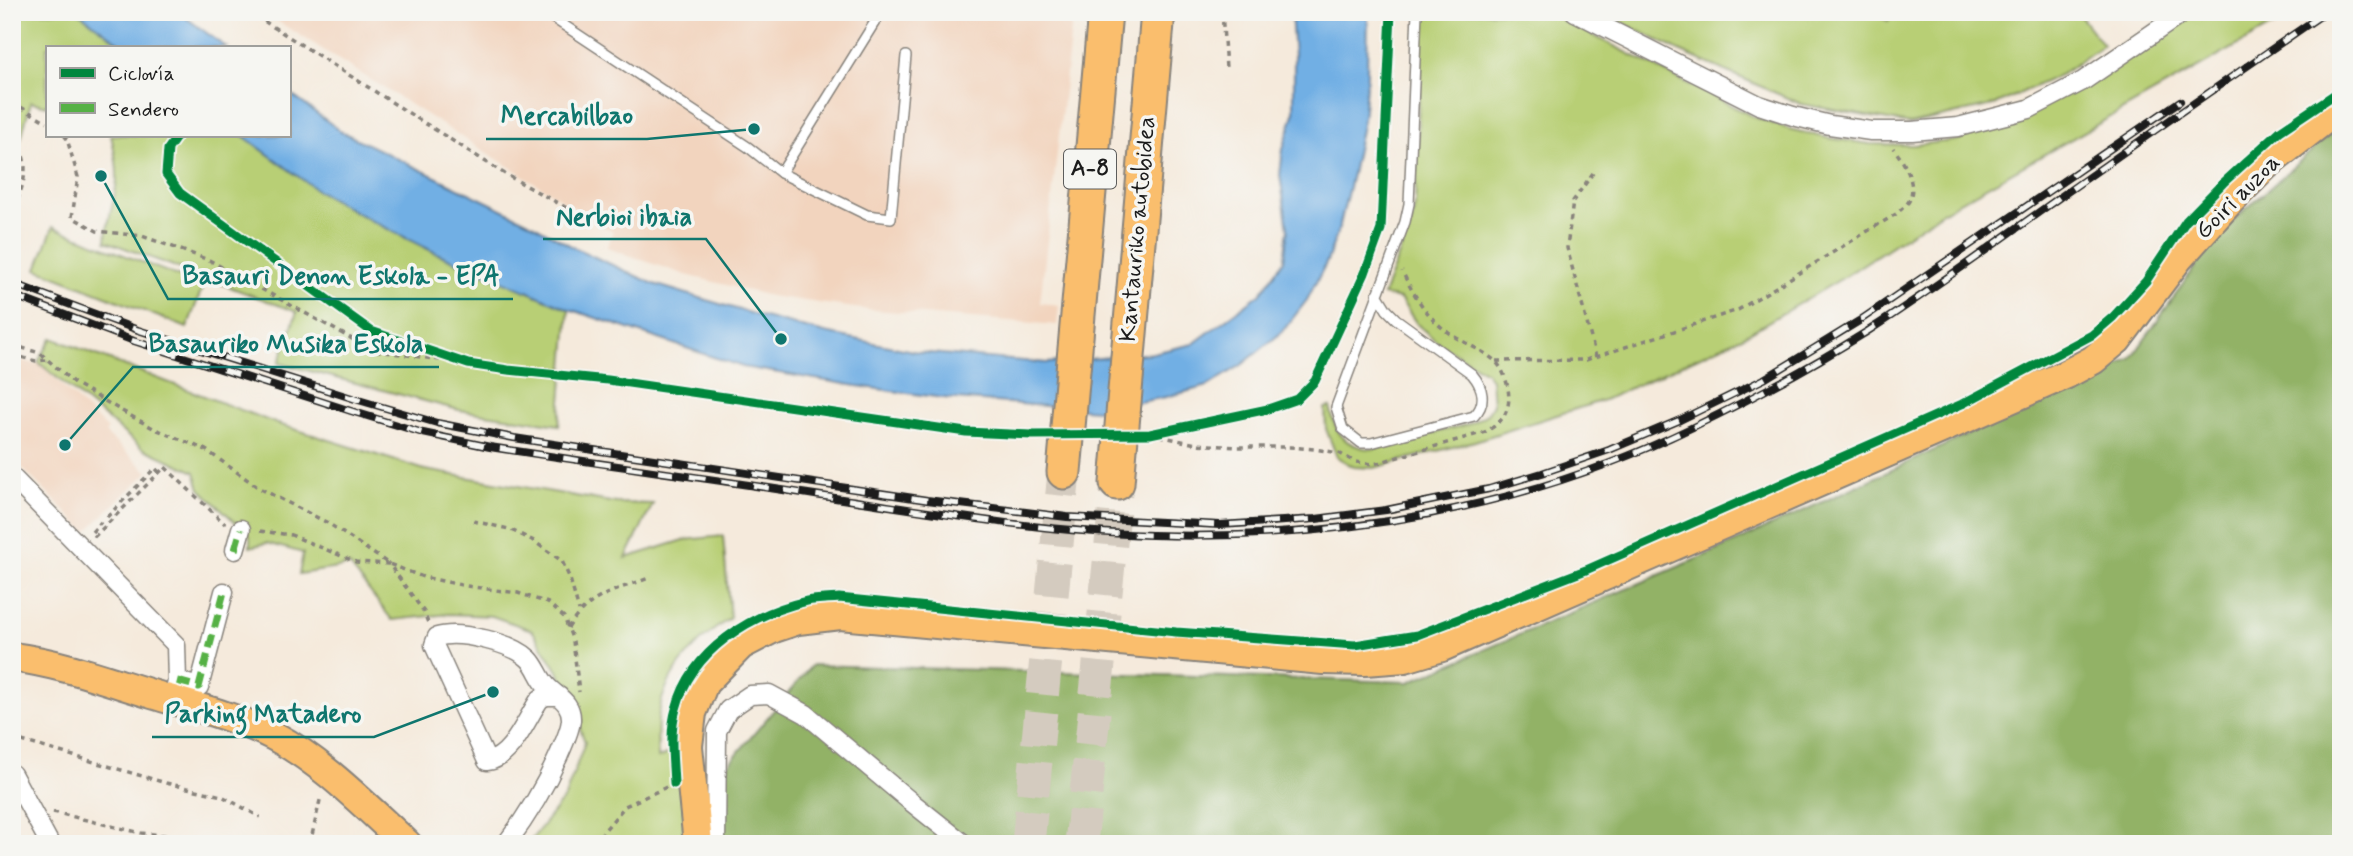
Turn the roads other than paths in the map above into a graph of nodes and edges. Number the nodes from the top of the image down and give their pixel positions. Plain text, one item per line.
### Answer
1 (544, 12) edge
2 (881, 12) edge
3 (1105, 12) edge
4 (1158, 12) edge
5 (1416, 12) edge
6 (1575, 12) edge
7 (2184, 12) edge
8 (906, 56) dead end
9 (2341, 107) edge
10 (781, 173) junction
11 (1377, 294) junction
12 (1065, 457) tunnel mouth
13 (12, 477) edge
14 (1117, 484) tunnel mouth
15 (241, 529) road end
16 (235, 550) dead end
17 (224, 592) dead end
18 (12, 657) edge
19 (175, 691) junction
20 (559, 696) junction
21 (12, 774) edge
22 (50, 844) edge
23 (407, 844) edge
24 (506, 844) edge
25 (698, 844) edge
26 (716, 844) edge
27 (964, 844) edge

1 - 10 lane
2 - 10 lane
3 - 12 highway, A-8
4 - 14 highway, Kantauriko autobidea / A-8
5 - 11 lane
6 - 7 street
8 - 10 lane
9 - 25 main road, Goiri auzoa
11 - 11 lane
13 - 19 street
15 - 16 street
17 - 19 street
18 - 19 main road
19 - 23 main road
20 - 20 street
20 - 24 street
21 - 22 street
26 - 27 street

